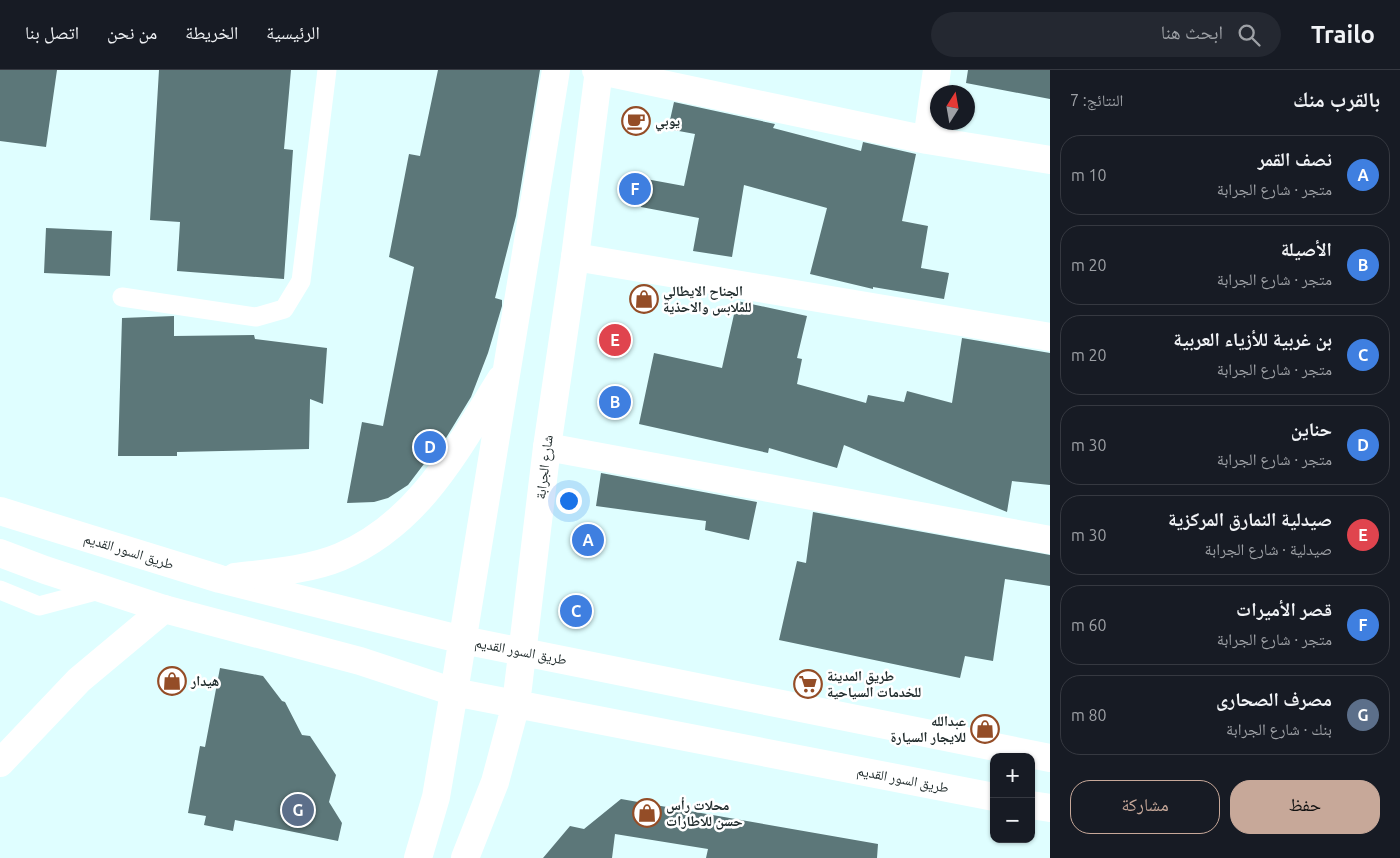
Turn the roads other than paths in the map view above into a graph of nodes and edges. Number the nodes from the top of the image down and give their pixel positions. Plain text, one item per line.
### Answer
1 (327, 70) edge
2 (556, 70) edge
3 (937, 70) edge
4 (598, 71) edge
5 (927, 140) junction
6 (1050, 160) edge
7 (575, 257) junction
8 (122, 297) dead end
9 (1050, 337) edge
10 (508, 367) junction
11 (547, 447) junction
12 (0, 511) edge
13 (1050, 540) edge
14 (0, 553) edge
15 (220, 579) junction
16 (102, 589) junction
17 (0, 590) edge
18 (164, 610) junction
19 (463, 640) junction
20 (522, 651) junction
21 (454, 692) junction
22 (516, 704) junction
23 (1050, 758) edge
24 (0, 763) edge
25 (990, 796) edge
26 (1035, 805) edge
27 (1050, 808) edge
28 (418, 858) edge
29 (465, 858) edge

1 - 8 lane
2 - 10 main road
3 - 5 main road
4 - 5 main road
4 - 7 main road, شارع الجرابة
5 - 6 main road
7 - 9 main road
7 - 11 main road, شارع الجرابة
10 - 15 main road
10 - 19 main road
11 - 13 main road
11 - 20 main road, شارع الجرابة
12 - 15 main road, طريق السور القديم
14 - 16 main road, طريق السور القديم
15 - 19 main road, طريق السور القديم
16 - 17 lane
16 - 18 main road, طريق السور القديم
18 - 21 main road, طريق السور القديم
18 - 24 main road
19 - 20 main road, طريق السور القديم
19 - 21 main road
20 - 22 main road, شارع الجرابة
20 - 23 main road, طريق السور القديم
21 - 22 main road, طريق السور القديم
21 - 28 main road
22 - 25 main road, طريق السور القديم
22 - 29 main road, شارع الجرابة
26 - 27 main road

